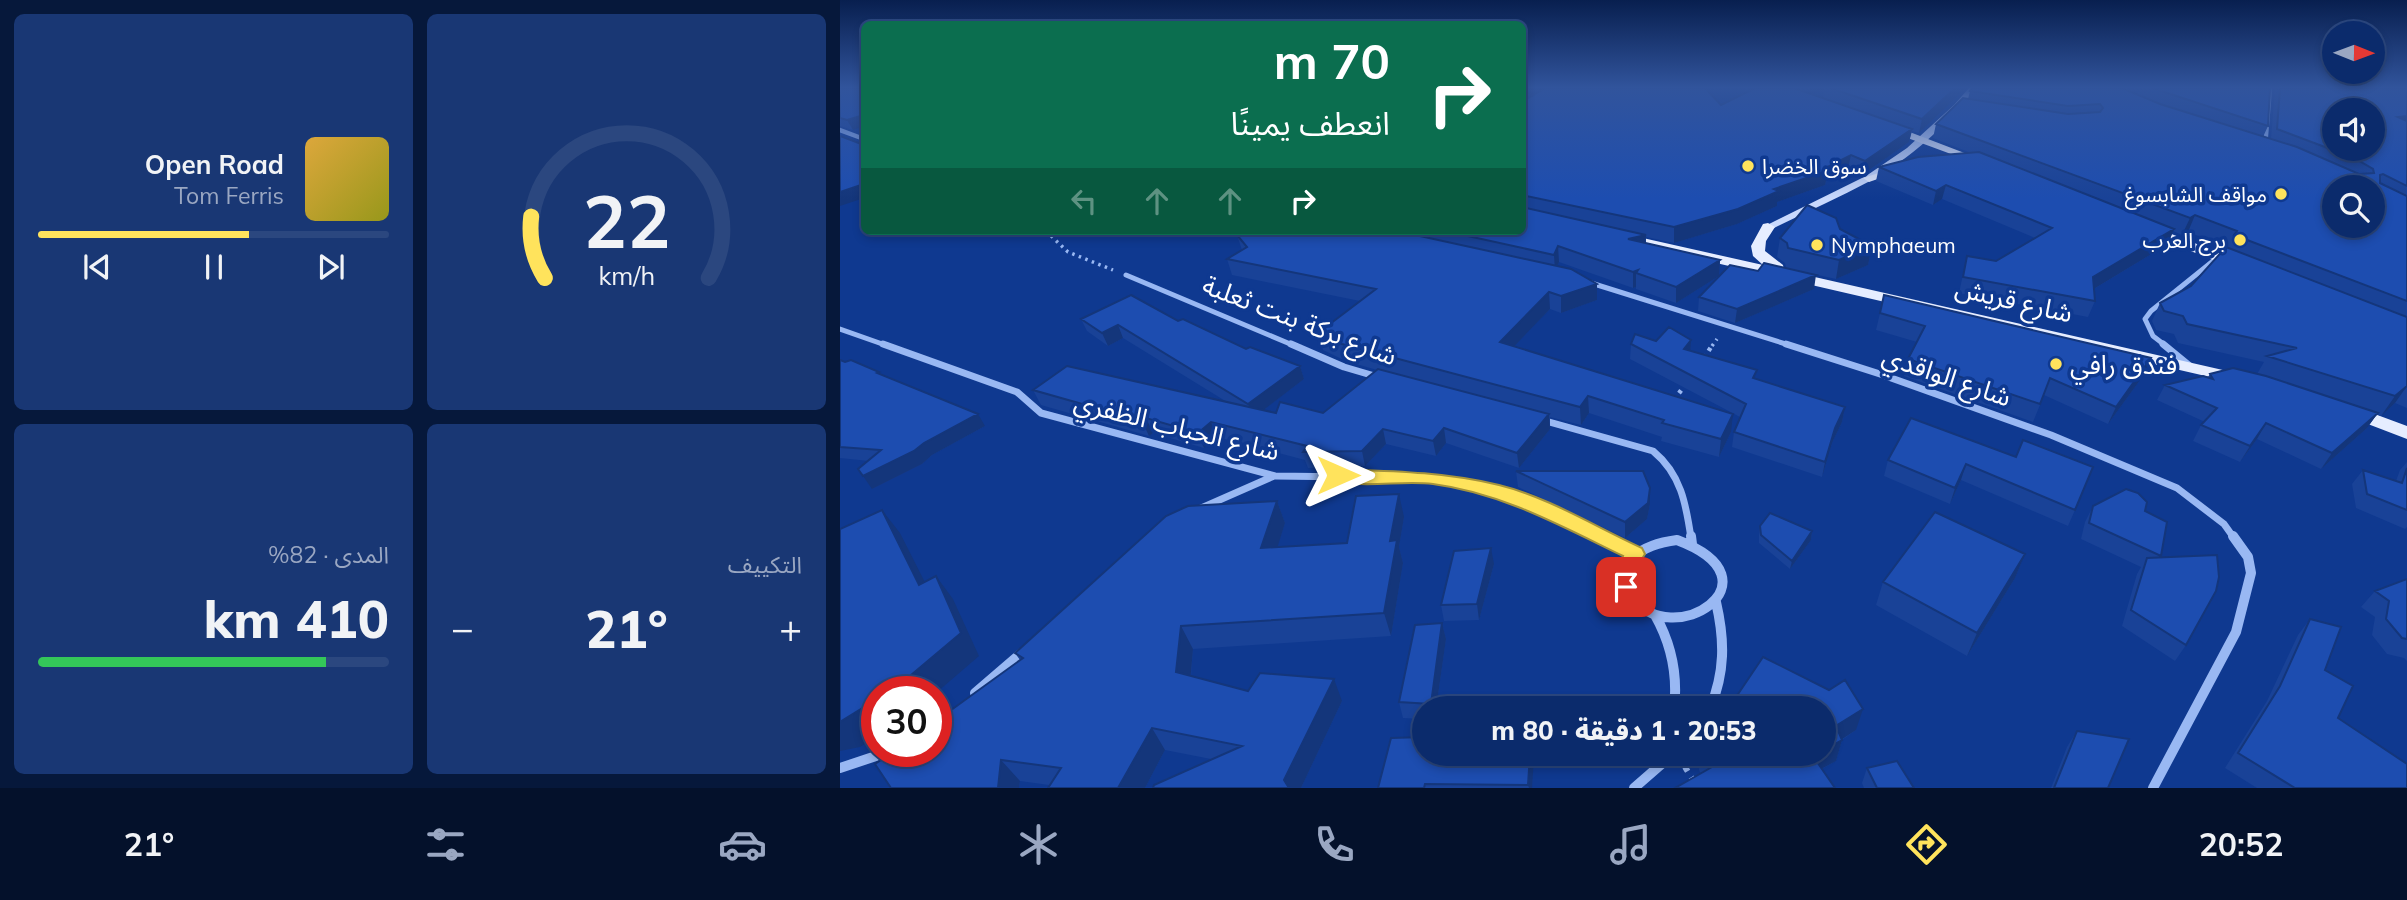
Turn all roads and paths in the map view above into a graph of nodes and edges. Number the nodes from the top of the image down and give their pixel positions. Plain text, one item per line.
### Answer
1 (1879, 125) edge
2 (1936, 125) edge
3 (2267, 125) edge
4 (840, 130) edge
5 (861, 138) edge
6 (1922, 139) junction
7 (2253, 143) edge
8 (2265, 147) junction
9 (2278, 152) edge
10 (1941, 162) edge
11 (1914, 165) edge
12 (1869, 178) junction
13 (1768, 227) joint
14 (2143, 227) edge
15 (1604, 233) edge
16 (1049, 235) edge
17 (2218, 257) junction
18 (2253, 271) edge
19 (1126, 275) joint
20 (1794, 276) junction
21 (1577, 280) edge
22 (1725, 327) junction
23 (842, 332) edge
24 (2191, 367) junction
25 (1696, 369) edge
26 (1381, 378) edge
27 (1689, 379) edge
28 (2251, 381) edge
29 (1664, 397) edge
30 (2334, 406) edge
31 (1534, 418) edge
32 (2407, 433) edge
33 (1275, 476) junction
34 (1188, 516) edge
35 (1692, 544) junction
36 (1635, 554) junction
37 (1716, 602) junction
38 (1656, 615) junction
39 (1031, 646) edge
40 (1675, 696) edge
41 (1716, 696) edge
42 (968, 698) edge
43 (861, 761) edge
44 (1656, 766) edge
45 (1660, 766) edge
46 (1683, 766) edge
47 (840, 768) edge
48 (1654, 771) junction
49 (1634, 788) edge
50 (1698, 788) edge
51 (2153, 788) edge

1 - 6 main road
2 - 6 main road
3 - 8 street
4 - 5 street
6 - 10 main road
6 - 12 main road
7 - 8 main road
8 - 9 main road
11 - 12 main road
12 - 13 main road
13 - 20 main road
14 - 17 main road
15 - 20 main road, شارع قريش
16 - 19 path
17 - 18 main road
17 - 24 street
19 - 26 street, شارع بركة بنت ثعلبة
20 - 24 main road, شارع قريش
21 - 22 street, شارع الواقدي
22 - 25 path
22 - 51 street, شارع الواقدي
23 - 33 street, شارع الحباب الظفري
24 - 28 main road, شارع قريش
27 - 29 path
30 - 32 main road
31 - 35 street
33 - 34 street
33 - 36 street, شارع الحباب الظفري
35 - 36 street
35 - 37 street
36 - 38 street
37 - 38 street
37 - 41 street
38 - 40 street
39 - 42 street
43 - 47 street
44 - 48 street
45 - 48 street
46 - 50 path
48 - 49 street

